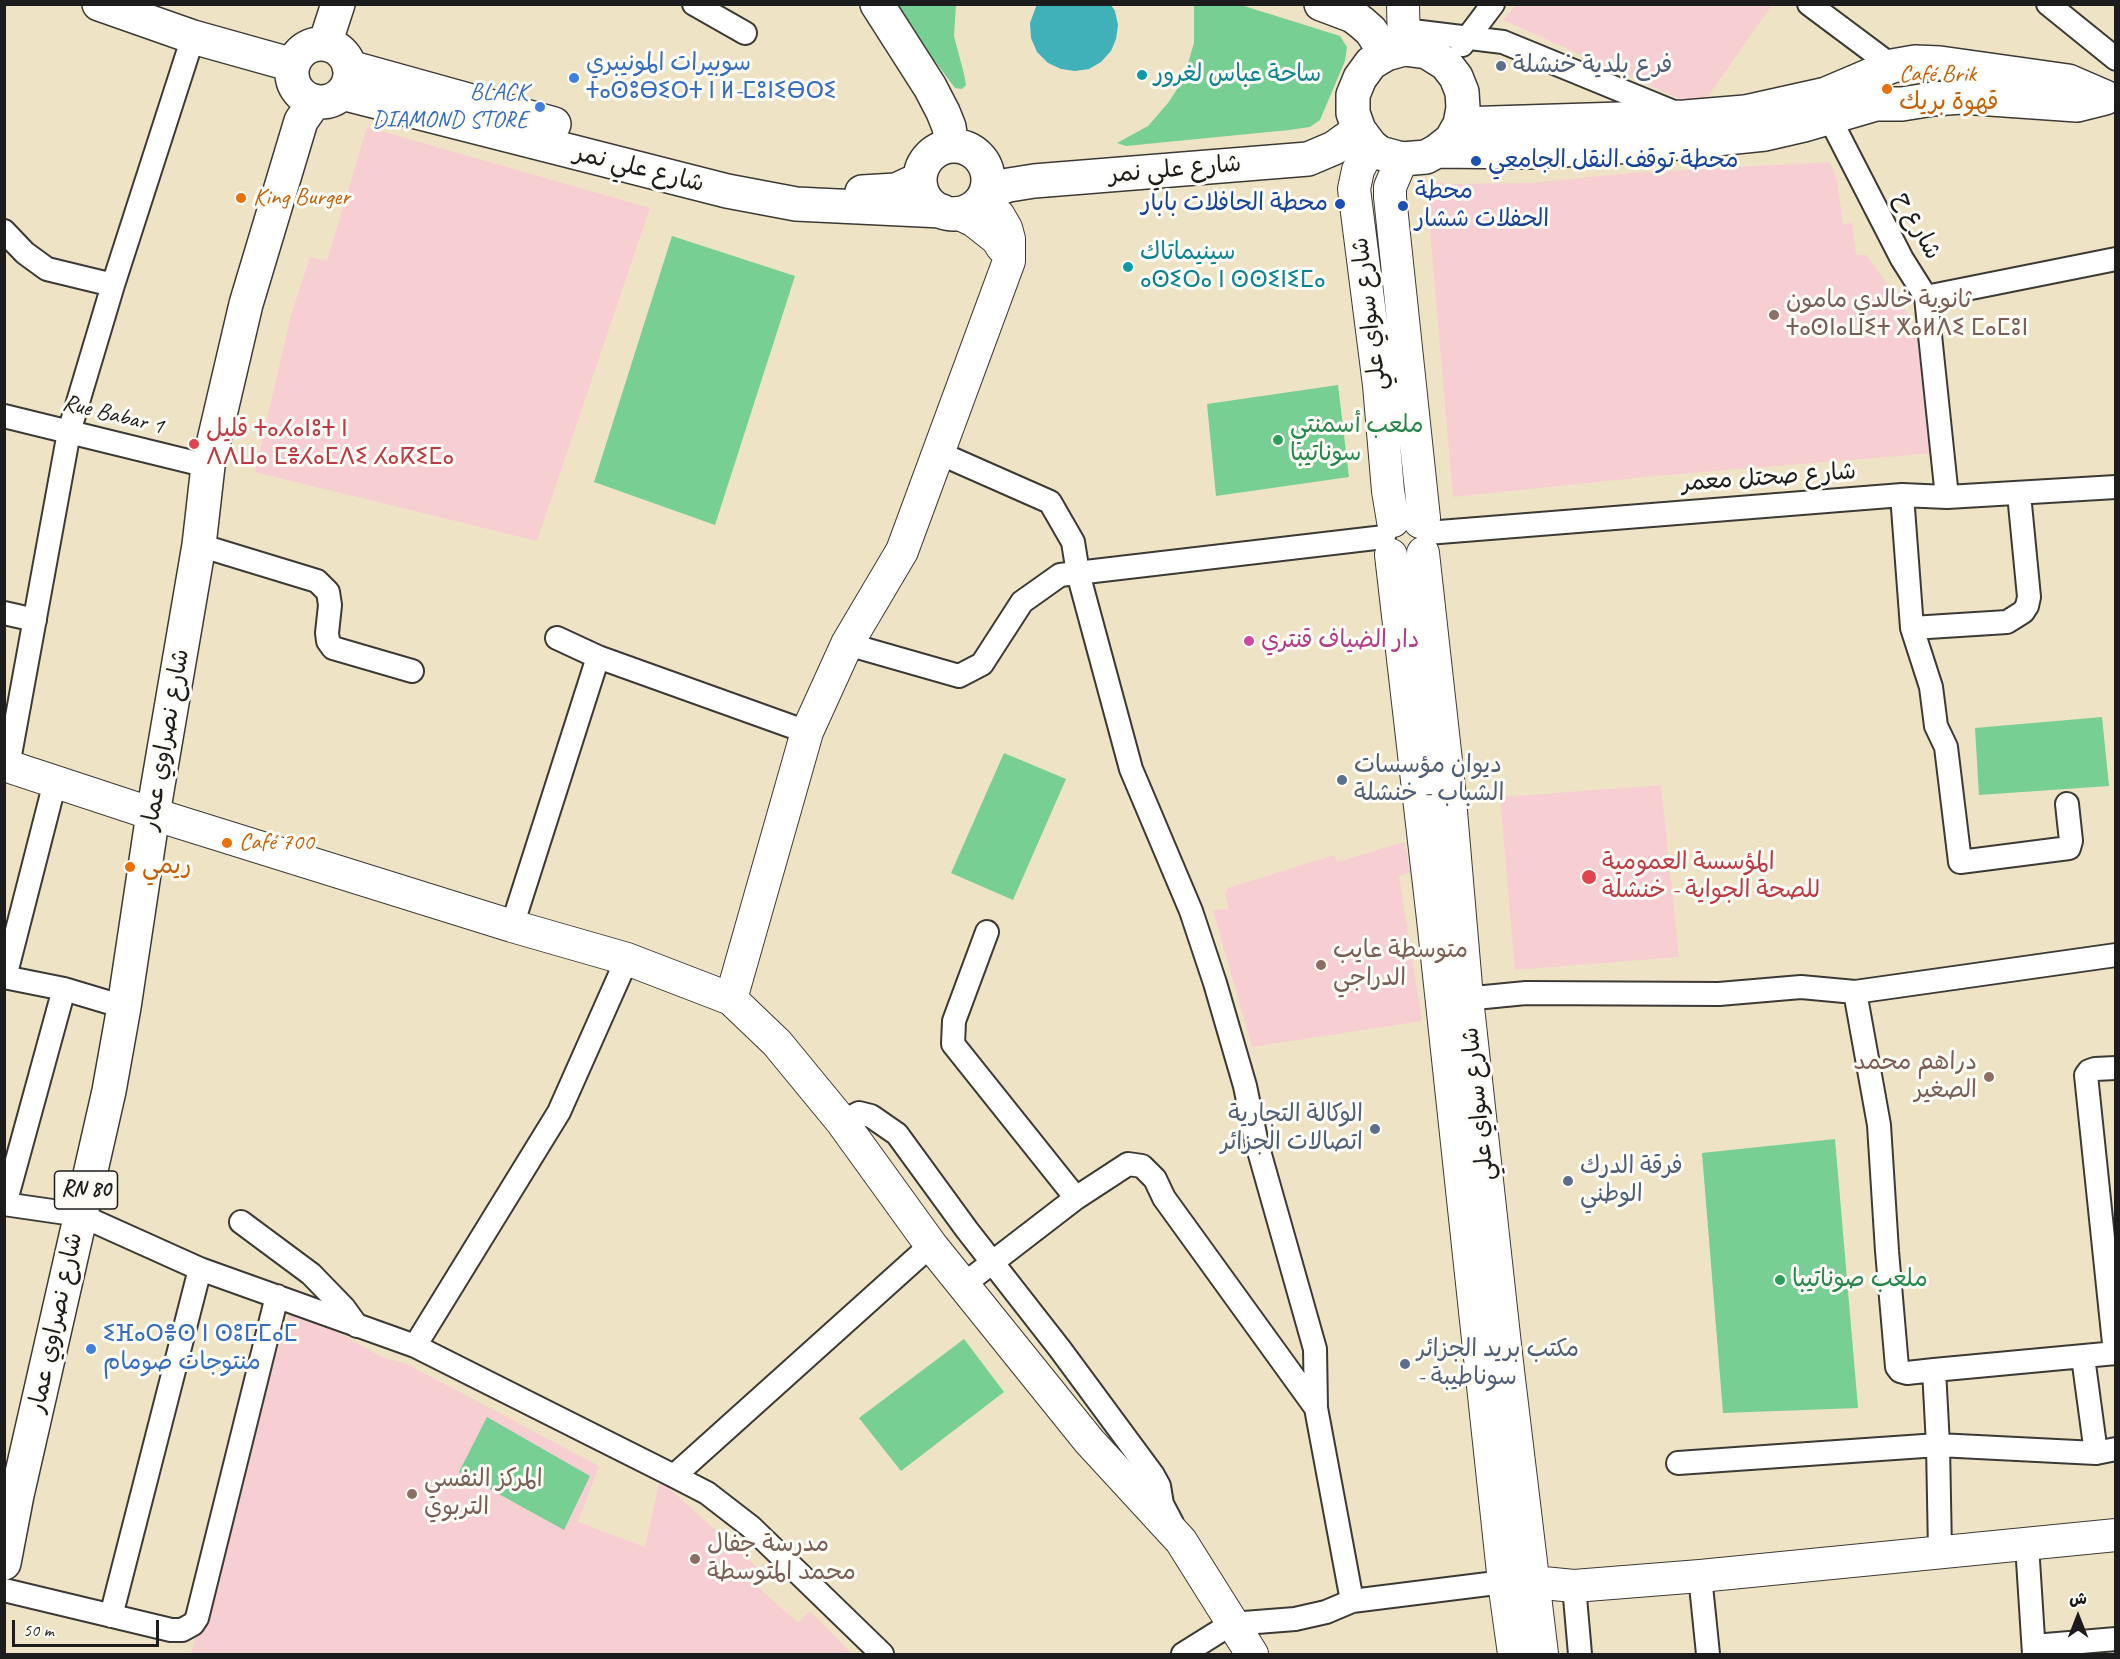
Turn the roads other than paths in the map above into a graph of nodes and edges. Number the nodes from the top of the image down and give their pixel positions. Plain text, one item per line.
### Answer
1 (99, 4) edge
2 (338, 4) edge
3 (694, 4) edge
4 (877, 4) edge
5 (1321, 4) edge
6 (1493, 4) edge
7 (1809, 4) edge
8 (2048, 4) edge
9 (1367, 10) edge
10 (744, 33) dead end
11 (1400, 34) edge
12 (1469, 36) junction
13 (193, 37) junction
14 (325, 44) junction
15 (2115, 59) edge
16 (1446, 64) junction
17 (293, 65) junction
18 (1892, 66) junction
19 (335, 87) junction
20 (2110, 98) edge
21 (1828, 106) junction
22 (1685, 117) junction
23 (1460, 124) junction
24 (1365, 138) junction
25 (952, 146) junction
26 (1437, 151) junction
27 (1402, 159) junction
28 (920, 180) junction
29 (967, 204) junction
30 (4, 231) edge
31 (2115, 259) edge
32 (113, 285) junction
33 (1926, 297) junction
34 (4, 416) edge
35 (69, 432) junction
36 (939, 453) junction
37 (208, 466) junction
38 (2115, 487) edge
39 (2019, 494) junction
40 (1902, 495) junction
41 (1947, 497) junction
42 (1406, 537) junction
43 (199, 545) junction
44 (1078, 573) junction
45 (4, 613) edge
46 (34, 620) junction
47 (1911, 628) junction
48 (557, 638) dead end
49 (847, 644) junction
50 (598, 657) junction
51 (412, 670) dead end
52 (807, 732) junction
53 (6, 766) edge
54 (55, 782) junction
55 (2067, 804) dead end
56 (153, 814) junction
57 (512, 926) junction
58 (987, 932) dead end
59 (2115, 955) edge
60 (627, 959) junction
61 (5, 977) edge
62 (64, 989) junction
63 (1855, 992) junction
64 (731, 999) junction
65 (1454, 1000) junction
66 (124, 1007) junction
67 (2115, 1068) edge
68 (842, 1122) junction
69 (1076, 1198) junction
70 (5, 1204) edge
71 (80, 1215) junction
72 (242, 1222) dead end
73 (931, 1245) junction
74 (991, 1262) junction
75 (200, 1269) junction
76 (2111, 1274) edge
77 (963, 1285) junction
78 (277, 1296) junction
79 (357, 1326) junction
80 (415, 1346) junction
81 (2115, 1353) edge
82 (2083, 1357) junction
83 (1934, 1370) junction
84 (1316, 1408) junction
85 (1938, 1445) junction
86 (2106, 1451) edge
87 (1678, 1463) dead end
88 (674, 1476) junction
89 (11, 1493) edge
90 (2115, 1535) edge
91 (1180, 1540) junction
92 (2027, 1545) junction
93 (1940, 1551) junction
94 (4, 1563) edge
95 (1700, 1576) junction
96 (1518, 1582) junction
97 (1574, 1586) junction
98 (4, 1590) edge
99 (1352, 1601) junction
100 (111, 1616) junction
101 (1231, 1624) junction
102 (2115, 1640) edge
103 (2034, 1650) edge
104 (882, 1654) edge
105 (1183, 1654) edge
106 (1252, 1654) edge
107 (1514, 1654) edge
108 (1542, 1654) edge
109 (1580, 1654) edge
110 (1708, 1654) edge

1 - 13 main road
2 - 14 main road
3 - 10 street
4 - 25 main road
5 - 9 main road
6 - 12 street
7 - 18 street
8 - 15 street
9 - 11 main road
11 - 12 street
11 - 16 main road
11 - 24 main road
12 - 16 street
12 - 22 street
13 - 17 main road
13 - 32 street
14 - 17 main road
14 - 19 main road
16 - 23 main road
17 - 19 main road
18 - 20 main road
18 - 21 main road
19 - 28 main road, شارع علي نمر
19 - 29 main road, شارع علي نمر
19 - 37 main road, شارع نصراوي عمار / RN 80
20 - 21 main road
21 - 22 main road
21 - 26 main road
21 - 33 street, شارع ح
22 - 23 main road
23 - 26 main road
24 - 27 main road
24 - 29 main road, شارع علي نمر
24 - 42 main road, شارع سواي علي
25 - 28 main road
25 - 29 main road
26 - 27 main road
27 - 42 main road, شارع سواي علي
28 - 29 main road
29 - 36 main road
30 - 32 street
31 - 33 street
32 - 35 street
33 - 41 street, شارع ح
34 - 35 street, Rue Babar 1
35 - 37 street, Rue Babar 1
35 - 46 street
36 - 44 street
36 - 49 main road
37 - 43 main road, شارع نصراوي عمار / RN 80
38 - 39 street, شارع صحتل معمر
39 - 41 street, شارع صحتل معمر
39 - 47 street
40 - 41 street, شارع صحتل معمر
40 - 42 street, شارع صحتل معمر
40 - 47 street
42 - 44 street, شارع صحتل معمر
42 - 65 main road, شارع سواي علي
43 - 51 street
43 - 56 main road, شارع نصراوي عمار / RN 80
44 - 49 street, شارع صحتل معمر
44 - 84 street
45 - 46 street
46 - 53 street
47 - 55 street
48 - 50 street
49 - 52 main road
50 - 52 street
50 - 57 street
52 - 64 main road
53 - 54 main road
54 - 56 main road
54 - 61 street
56 - 57 main road
56 - 66 main road, شارع نصراوي عمار / RN 80
57 - 60 main road
58 - 69 street
59 - 63 street
60 - 64 main road
60 - 80 street
61 - 62 street
62 - 66 street
62 - 70 street
63 - 65 street
63 - 83 street
64 - 68 main road
65 - 96 main road, شارع سواي علي
66 - 71 main road, شارع نصراوي عمار / RN 80
67 - 76 street
68 - 73 main road
68 - 74 street
69 - 74 street
69 - 84 street
70 - 71 street
71 - 75 street
71 - 89 main road, شارع نصراوي عمار / RN 80
72 - 79 street
73 - 77 main road
73 - 88 street
74 - 77 street
74 - 91 street
75 - 78 street
75 - 100 street
76 - 81 street
77 - 91 main road
78 - 79 street
78 - 100 street
79 - 80 street
80 - 88 street
81 - 82 street
82 - 83 street
82 - 86 street
83 - 85 street
84 - 99 street
85 - 86 street
85 - 87 street
85 - 93 street
88 - 104 street
89 - 94 main road, شارع نصراوي عمار / RN 80
90 - 92 main road
91 - 101 main road
92 - 93 main road
92 - 103 street
93 - 95 main road
95 - 97 main road
95 - 110 street
96 - 97 main road
96 - 99 street
96 - 107 main road, شارع سواي علي
96 - 108 main road, شارع سواي علي
97 - 109 street
98 - 100 street
99 - 101 street
101 - 105 street
101 - 106 main road
102 - 103 street

